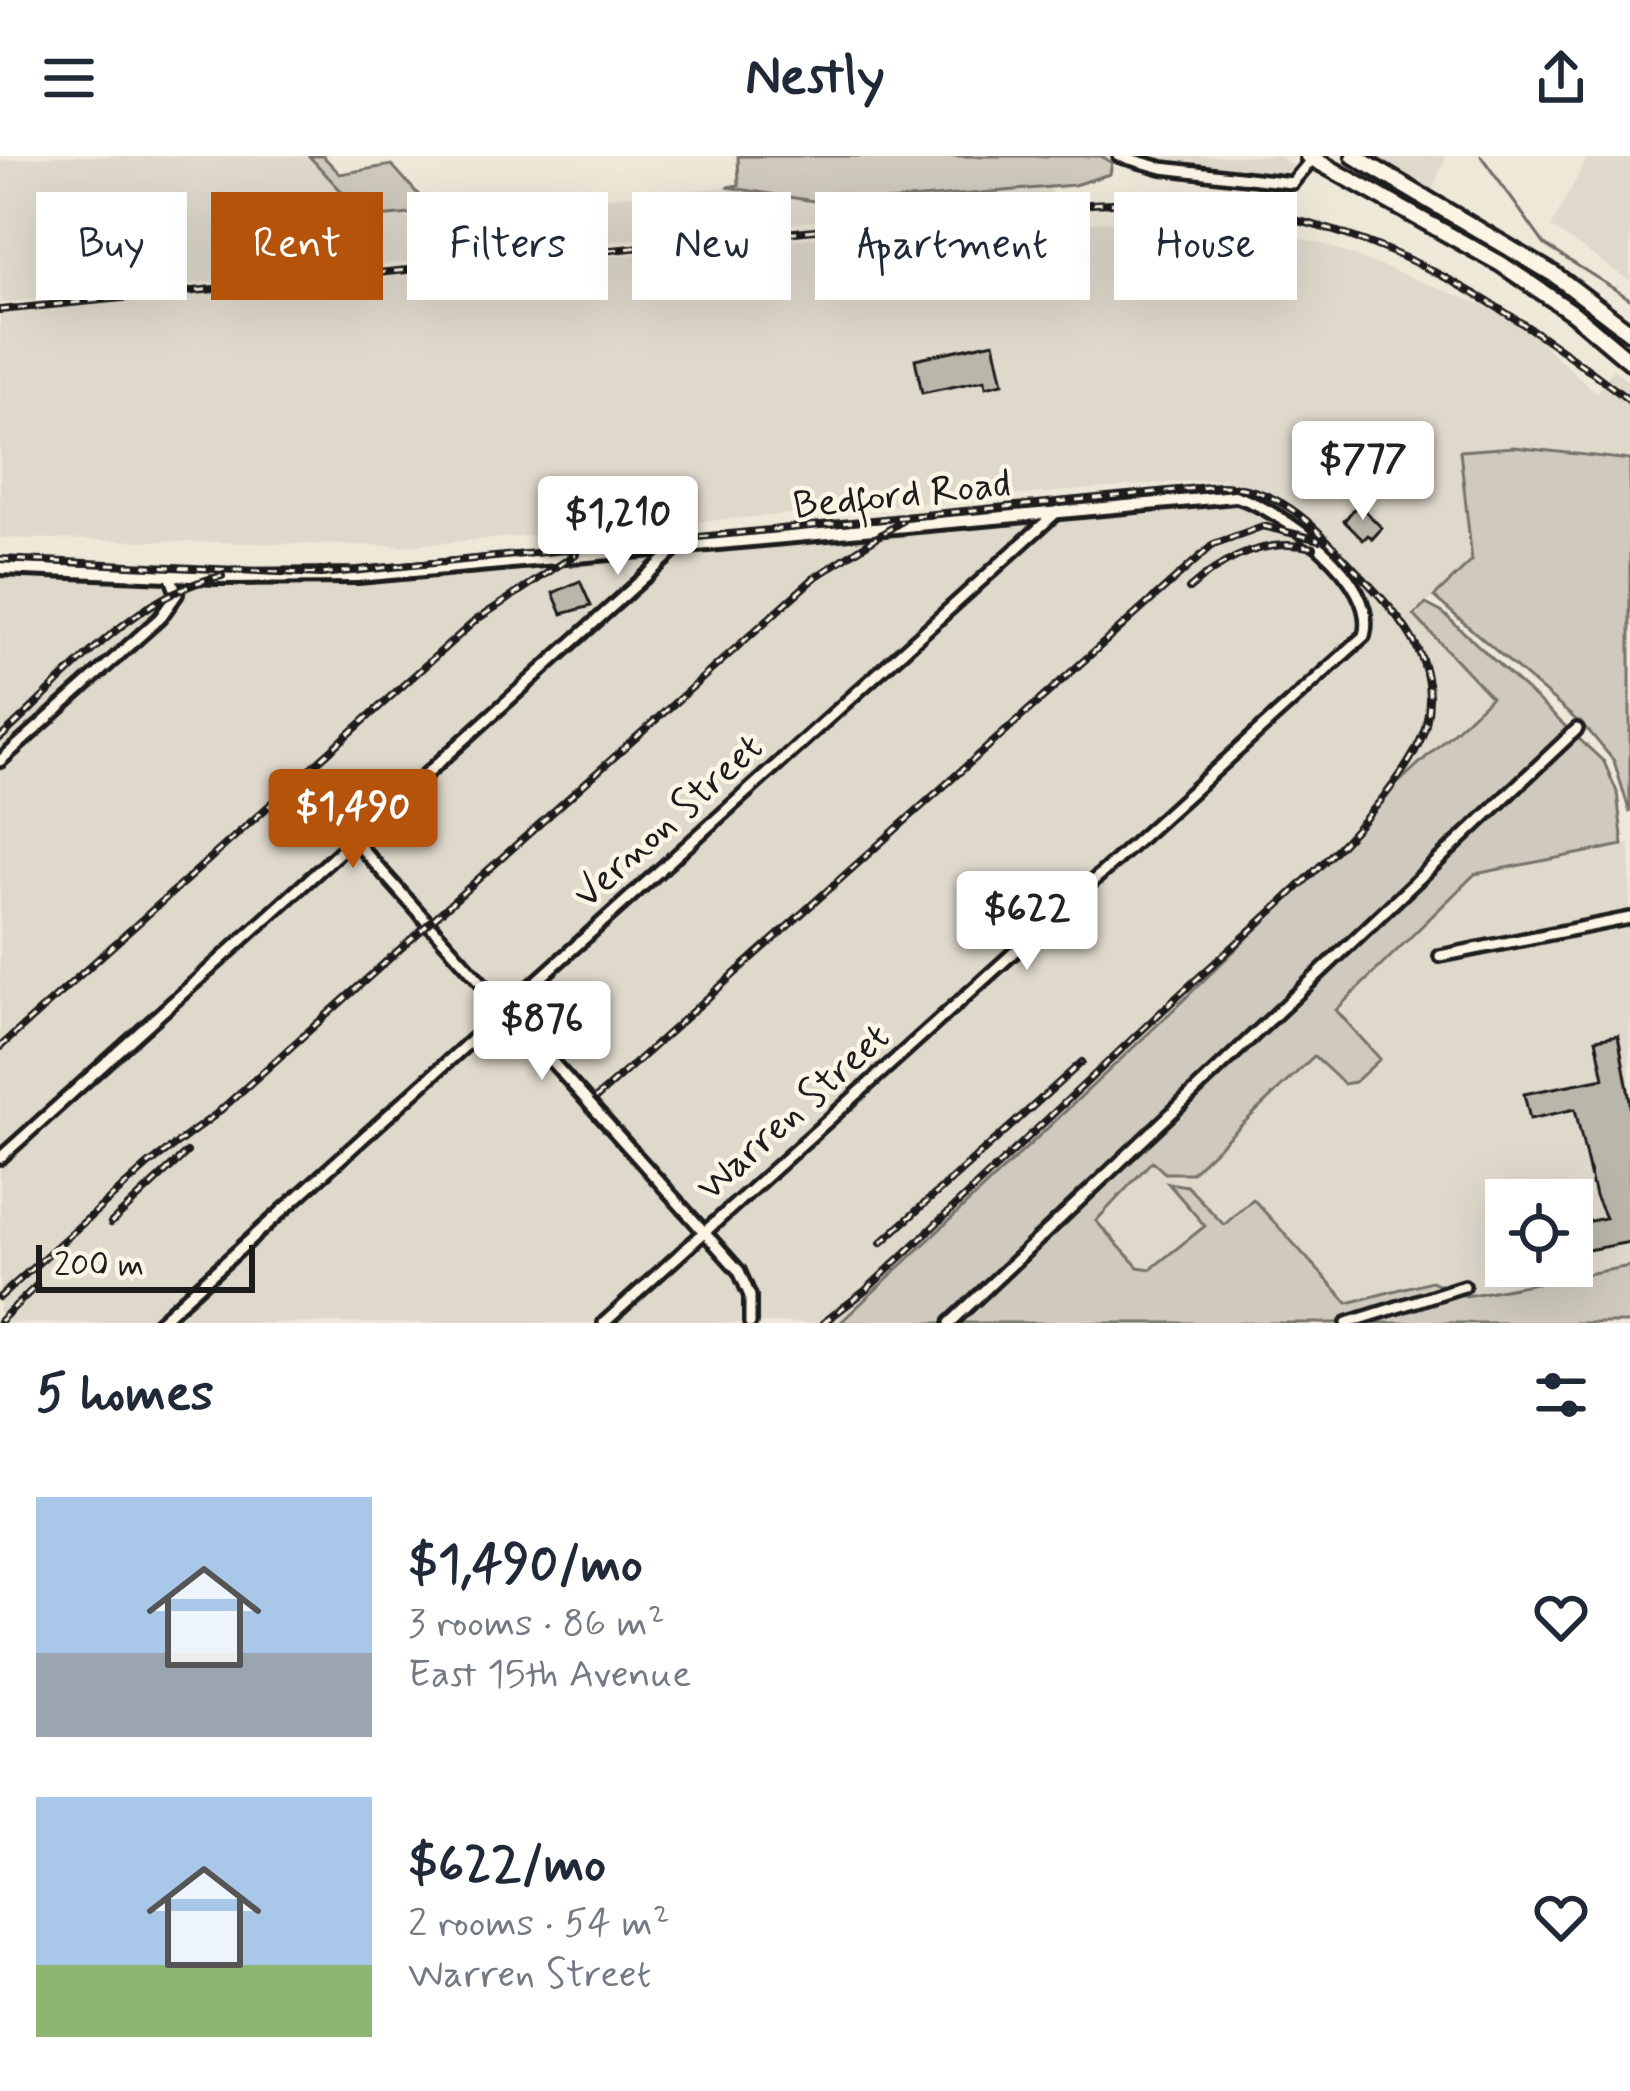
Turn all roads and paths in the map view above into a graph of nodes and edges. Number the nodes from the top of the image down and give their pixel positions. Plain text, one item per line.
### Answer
1 (1119, 156) edge
2 (1354, 156) edge
3 (1310, 158) edge
4 (1630, 332) edge
5 (1630, 361) edge
6 (1235, 496) joint
7 (1059, 510) junction
8 (676, 549) junction
9 (0, 568) edge
10 (170, 575) junction
11 (1577, 729) dead end
12 (0, 761) edge
13 (354, 840) junction
14 (1630, 917) edge
15 (1440, 956) dead end
16 (506, 1010) junction
17 (0, 1158) edge
18 (705, 1233) junction
19 (1464, 1286) dead end
20 (158, 1323) edge
21 (604, 1323) edge
22 (750, 1323) edge
23 (950, 1323) edge
24 (1347, 1323) edge

1 - 3 street
2 - 4 highway
3 - 5 highway
6 - 7 street, Bedford Road
6 - 18 street, Warren Street
7 - 8 street, Bedford Road
7 - 16 street, Vernon Street
8 - 10 street, Bedford Road
8 - 13 street
9 - 10 street, Bedford Road
10 - 12 street
11 - 23 street
13 - 16 street
13 - 17 street
14 - 15 street
16 - 18 street
16 - 20 street, Vernon Street
18 - 21 street, Warren Street
18 - 22 street
19 - 24 street

